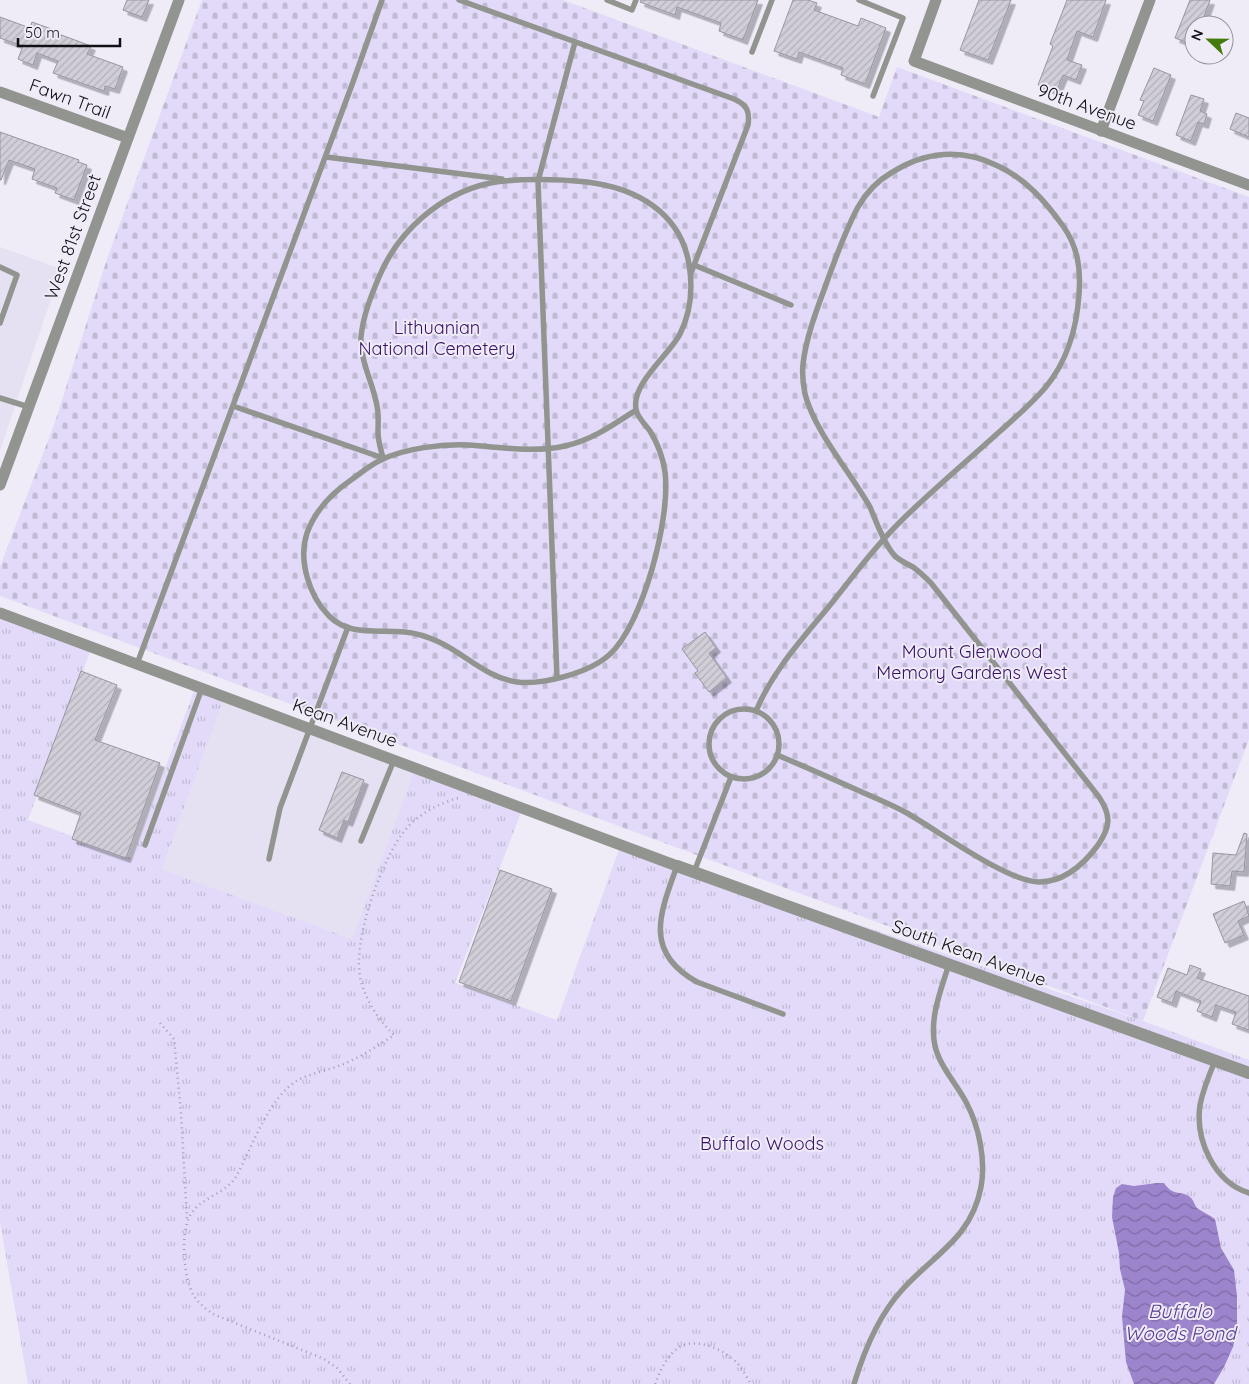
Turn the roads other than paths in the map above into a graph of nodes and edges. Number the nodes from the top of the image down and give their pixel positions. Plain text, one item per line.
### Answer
1 (179, 0) edge
2 (382, 0) edge
3 (458, 0) edge
4 (607, 0) edge
5 (636, 0) edge
6 (772, 0) edge
7 (859, 0) edge
8 (936, 0) edge
9 (1150, 0) edge
10 (575, 42) junction
11 (752, 52) dead end
12 (0, 92) edge
13 (873, 96) dead end
14 (1101, 132) junction
15 (128, 138) junction
16 (326, 157) junction
17 (509, 180) junction
18 (538, 181) junction
19 (1249, 185) edge
20 (694, 265) junction
21 (0, 267) edge
22 (691, 273) junction
23 (791, 305) dead end
24 (0, 323) edge
25 (0, 398) edge
26 (233, 406) junction
27 (29, 407) junction
28 (636, 410) junction
29 (549, 449) junction
30 (383, 458) junction
31 (0, 485) edge
32 (885, 539) junction
33 (0, 613) edge
34 (348, 627) junction
35 (137, 664) junction
36 (557, 678) junction
37 (202, 688) junction
38 (756, 711) junction
39 (309, 728) junction
40 (777, 755) junction
41 (394, 760) junction
42 (731, 777) junction
43 (361, 841) dead end
44 (145, 845) dead end
45 (269, 859) dead end
46 (677, 866) junction
47 (694, 872) junction
48 (949, 964) junction
49 (783, 1014) dead end
50 (1215, 1060) junction
51 (1249, 1073) edge
52 (1249, 1193) edge
53 (854, 1384) edge

1 - 15 street, West 81st Street
2 - 16 lane
3 - 10 lane
4 - 5 lane
6 - 11 lane
7 - 13 lane
8 - 14 street, 90th Avenue
9 - 14 street
10 - 18 lane
10 - 20 lane
12 - 15 street, Fawn Trail
14 - 19 street, 90th Avenue
15 - 27 street, West 81st Street
16 - 17 lane
16 - 26 lane
17 - 18 lane
17 - 30 lane
18 - 22 lane
18 - 29 lane
20 - 22 lane
20 - 23 lane
21 - 24 lane
22 - 28 lane
25 - 27 lane
26 - 30 lane
26 - 35 lane
27 - 31 street, West 81st Street
28 - 29 lane
28 - 36 lane
29 - 30 lane
29 - 36 lane
30 - 34 lane
32 - 32 lane
32 - 38 lane
32 - 40 lane
33 - 35 street, Kean Avenue
34 - 36 lane
34 - 39 lane
35 - 37 street, Kean Avenue
37 - 39 street, Kean Avenue
37 - 44 lane
38 - 40 lane
38 - 42 lane
39 - 41 street, Kean Avenue
39 - 45 lane
40 - 42 lane
41 - 43 lane
41 - 46 street, Kean Avenue
42 - 47 lane
46 - 47 street, South Kean Avenue
46 - 49 lane
47 - 48 street, South Kean Avenue
48 - 50 street, South Kean Avenue
48 - 53 lane
50 - 51 street, South Kean Avenue
50 - 52 lane

